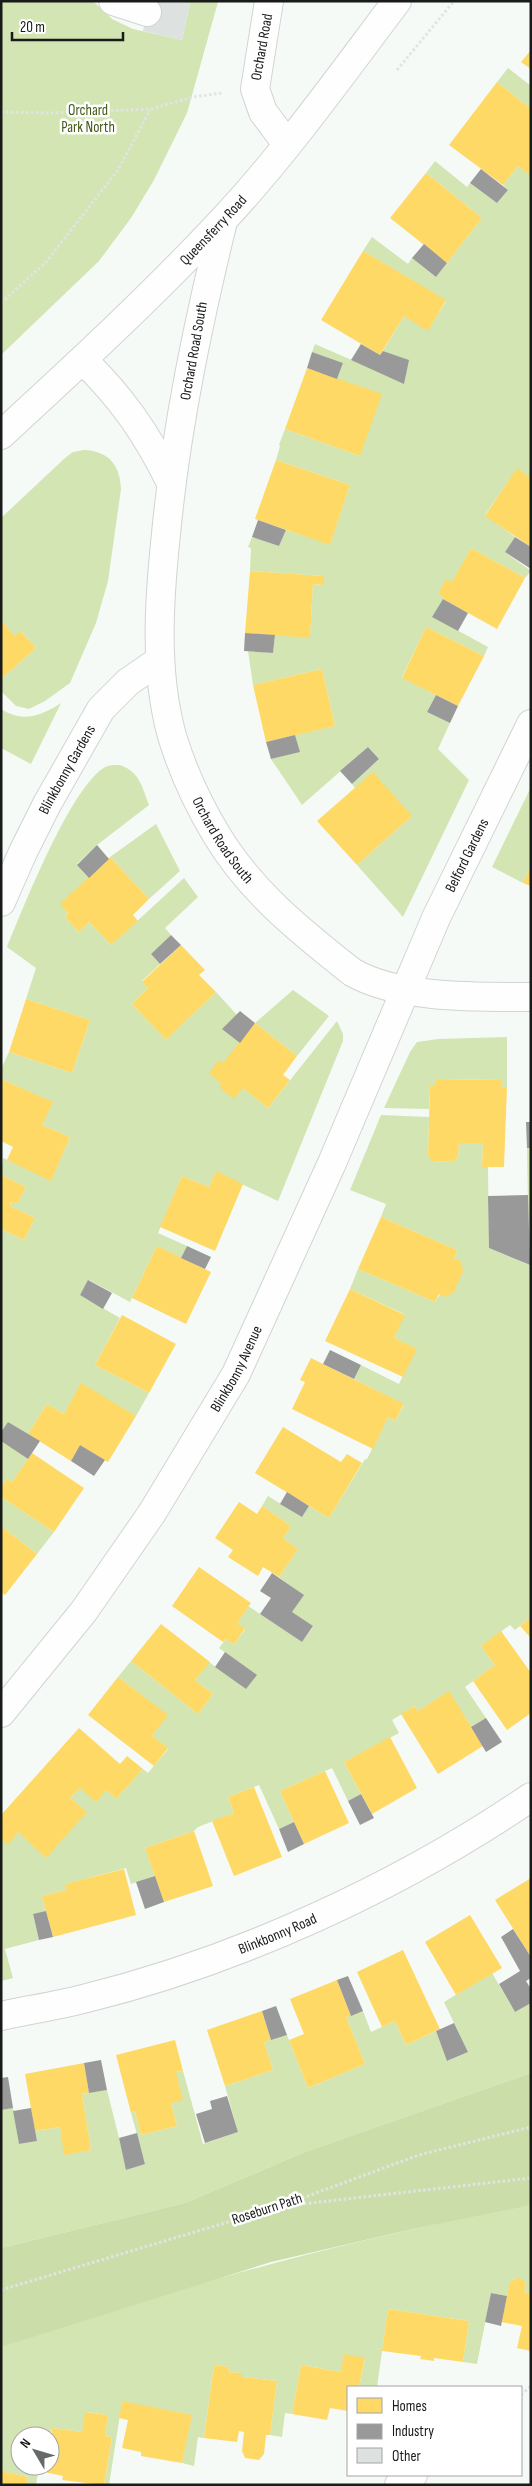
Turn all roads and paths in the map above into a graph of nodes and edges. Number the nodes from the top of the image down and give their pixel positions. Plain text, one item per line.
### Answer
1 (113, 1) edge
2 (269, 1) edge
3 (397, 1) edge
4 (454, 1) edge
5 (147, 12) dead end
6 (398, 70) dead end
7 (193, 97) dead end
8 (151, 109) junction
9 (1, 112) edge
10 (286, 144) junction
11 (223, 220) junction
12 (1, 303) edge
13 (83, 360) junction
14 (1, 435) edge
15 (171, 483) junction
16 (160, 660) junction
17 (531, 724) edge
18 (1, 902) edge
19 (406, 989) junction
20 (531, 997) edge
21 (1, 1713) edge
22 (531, 1797) edge
23 (1, 2016) edge
24 (531, 2126) edge
25 (531, 2178) edge
26 (278, 2207) junction
27 (1, 2290) edge
28 (412, 2476) edge
29 (399, 2485) edge

1 - 5 street
2 - 10 street, Orchard Road
3 - 10 street, Queensferry Road
4 - 6 path
7 - 8 path
8 - 9 path
8 - 12 path
10 - 11 street, Queensferry Road
11 - 13 street, Queensferry Road
11 - 15 street, Orchard Road South
13 - 14 street, Queensferry Road
13 - 15 street
15 - 16 street, Orchard Road South
16 - 18 street, Blinkbonny Gardens
16 - 19 street, Orchard Road South
17 - 19 street, Belford Gardens
19 - 20 street, Orchard Road South
19 - 21 street, Blinkbonny Avenue
22 - 23 street, Blinkbonny Road
24 - 26 path, Roseburn Path
25 - 26 path
26 - 27 path, Roseburn Path
28 - 29 street

